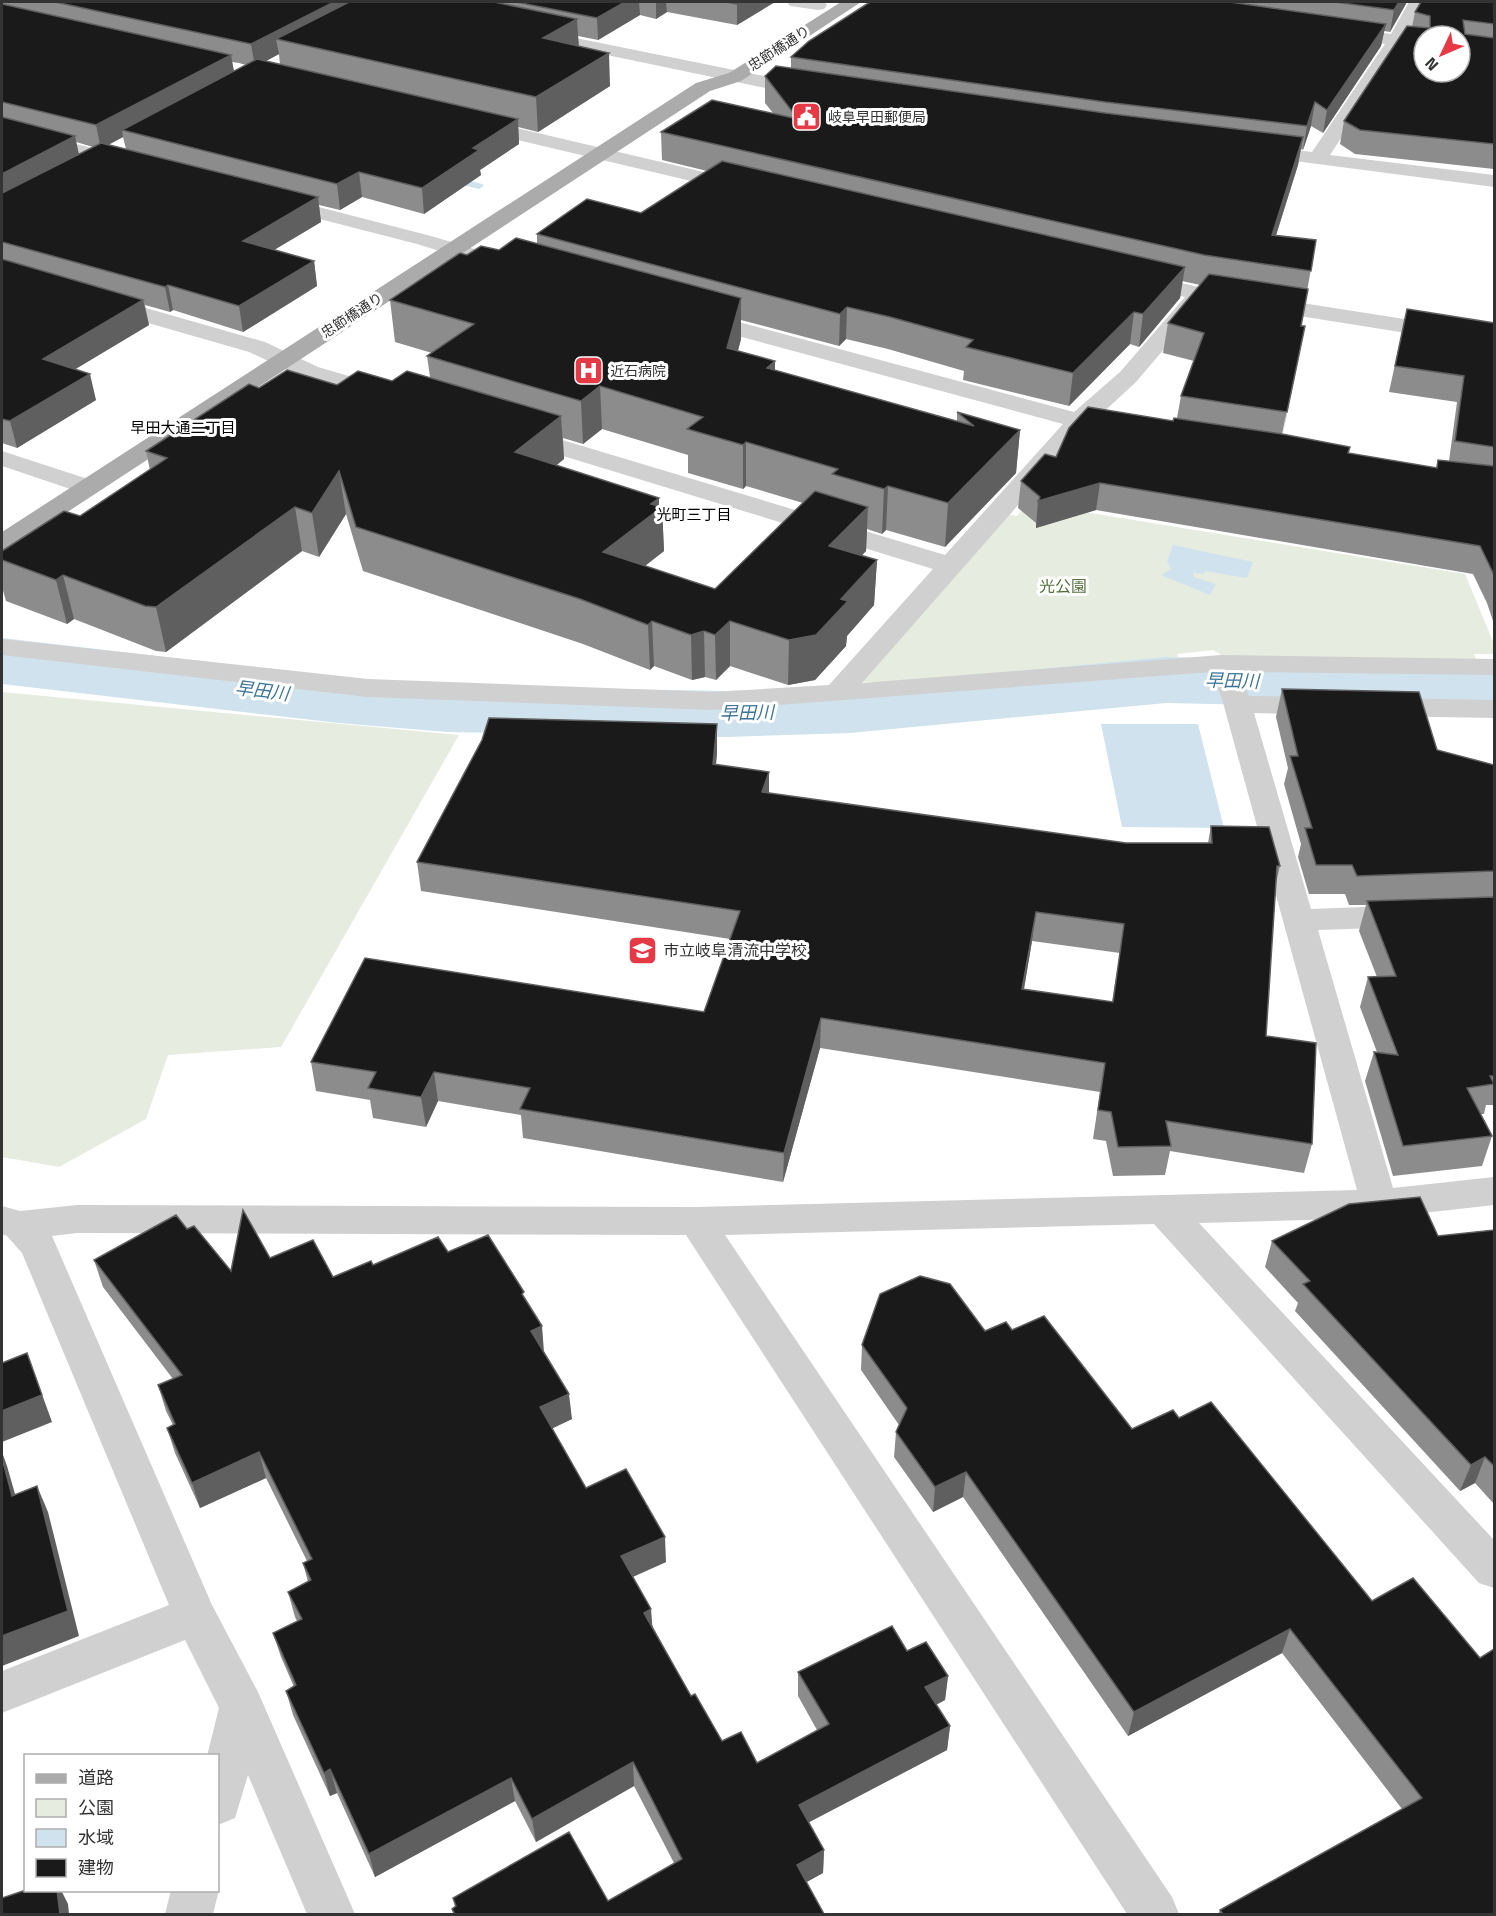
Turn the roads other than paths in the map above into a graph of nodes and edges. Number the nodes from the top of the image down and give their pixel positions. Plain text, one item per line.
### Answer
1 (796, 2) edge
2 (852, 2) edge
3 (821, 3) edge
4 (1416, 3) edge
5 (1325, 29) edge
6 (516, 31) edge
7 (1396, 40) junction
8 (1412, 42) edge
9 (735, 63) junction
10 (706, 80) junction
11 (827, 93) edge
12 (452, 119) edge
13 (2, 131) edge
14 (132, 142) edge
15 (1238, 149) edge
16 (601, 153) junction
17 (103, 157) junction
18 (1317, 158) junction
19 (83, 168) edge
20 (149, 169) edge
21 (1494, 182) edge
22 (763, 192) edge
23 (252, 195) edge
24 (452, 250) junction
25 (535, 274) edge
26 (1119, 275) edge
27 (1199, 294) junction
28 (79, 296) edge
29 (674, 312) edge
30 (1494, 340) edge
31 (285, 358) junction
32 (412, 403) edge
33 (1079, 421) junction
34 (492, 427) edge
35 (1145, 430) edge
36 (2, 458) edge
37 (88, 487) junction
38 (2, 543) edge
39 (949, 565) junction
40 (2, 647) edge
41 (1494, 667) edge
42 (1229, 684) junction
43 (837, 693) junction
44 (1494, 709) edge
45 (1494, 913) edge
46 (1299, 920) junction
47 (1494, 1191) edge
48 (1380, 1204) junction
49 (1165, 1210) junction
50 (696, 1221) junction
51 (11, 1223) edge
52 (1494, 1569) edge
53 (195, 1615) junction
54 (2, 1692) edge
55 (242, 1707) junction
56 (219, 1798) edge
57 (194, 1892) edge
58 (189, 1914) edge
59 (331, 1914) edge
60 (1155, 1914) edge

1 - 3 street
2 - 9 main road, 忠節橋通り
3 - 9 main road, 忠節橋通り
4 - 7 street
5 - 7 street
6 - 10 street
7 - 8 street
7 - 18 street
9 - 10 street
9 - 11 street
10 - 16 main road, 忠節橋通り
12 - 16 street
13 - 17 street
14 - 17 street
15 - 18 street
16 - 22 street
16 - 24 main road, 忠節橋通り
17 - 19 street
17 - 20 street
18 - 21 street
23 - 24 street
24 - 25 street
24 - 31 main road, 忠節橋通り
26 - 27 street
27 - 30 street
27 - 33 street
28 - 31 street
29 - 33 street
31 - 32 street
31 - 37 main road, 忠節橋通り
33 - 35 street
33 - 39 street
34 - 39 street
36 - 37 street
37 - 38 main road, 忠節橋通り
39 - 43 street
40 - 43 street
41 - 42 street
42 - 43 street
42 - 44 street
42 - 46 street
45 - 46 street
46 - 48 street
47 - 48 street
48 - 49 street
49 - 50 street
49 - 52 street
50 - 51 street
50 - 60 street
51 - 53 street
53 - 54 street
53 - 55 street
55 - 56 street
55 - 59 street
57 - 58 street

